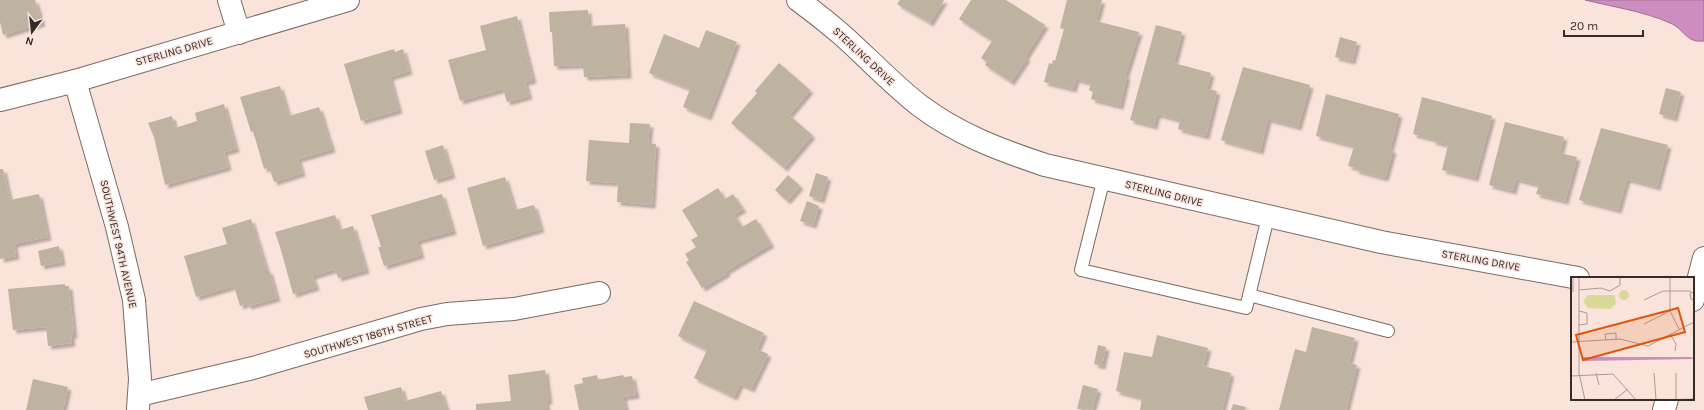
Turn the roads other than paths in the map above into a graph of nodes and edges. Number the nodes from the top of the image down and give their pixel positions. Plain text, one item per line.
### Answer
1 (229, 0) edge
2 (348, 0) edge
3 (798, 0) edge
4 (239, 33) junction
5 (75, 81) junction
6 (0, 100) edge
7 (1104, 178) junction
8 (1268, 217) junction
9 (1704, 258) edge
10 (1573, 277) edge
11 (599, 293) dead end
12 (1249, 295) junction
13 (1694, 295) edge
14 (1694, 299) edge
15 (1704, 302) edge
16 (1388, 331) dead end
17 (1667, 400) edge
18 (138, 403) edge
19 (1664, 410) edge

1 - 4 street
2 - 4 street, STERLING DRIVE
3 - 7 street, STERLING DRIVE
4 - 5 street, STERLING DRIVE
5 - 6 street, STERLING DRIVE
5 - 18 street, SOUTHWEST 94TH AVENUE
7 - 8 street, STERLING DRIVE
7 - 12 lane
8 - 10 street, STERLING DRIVE
8 - 12 lane
9 - 13 street
11 - 18 street, SOUTHWEST 186TH STREET
12 - 16 lane
14 - 15 street
17 - 19 street

